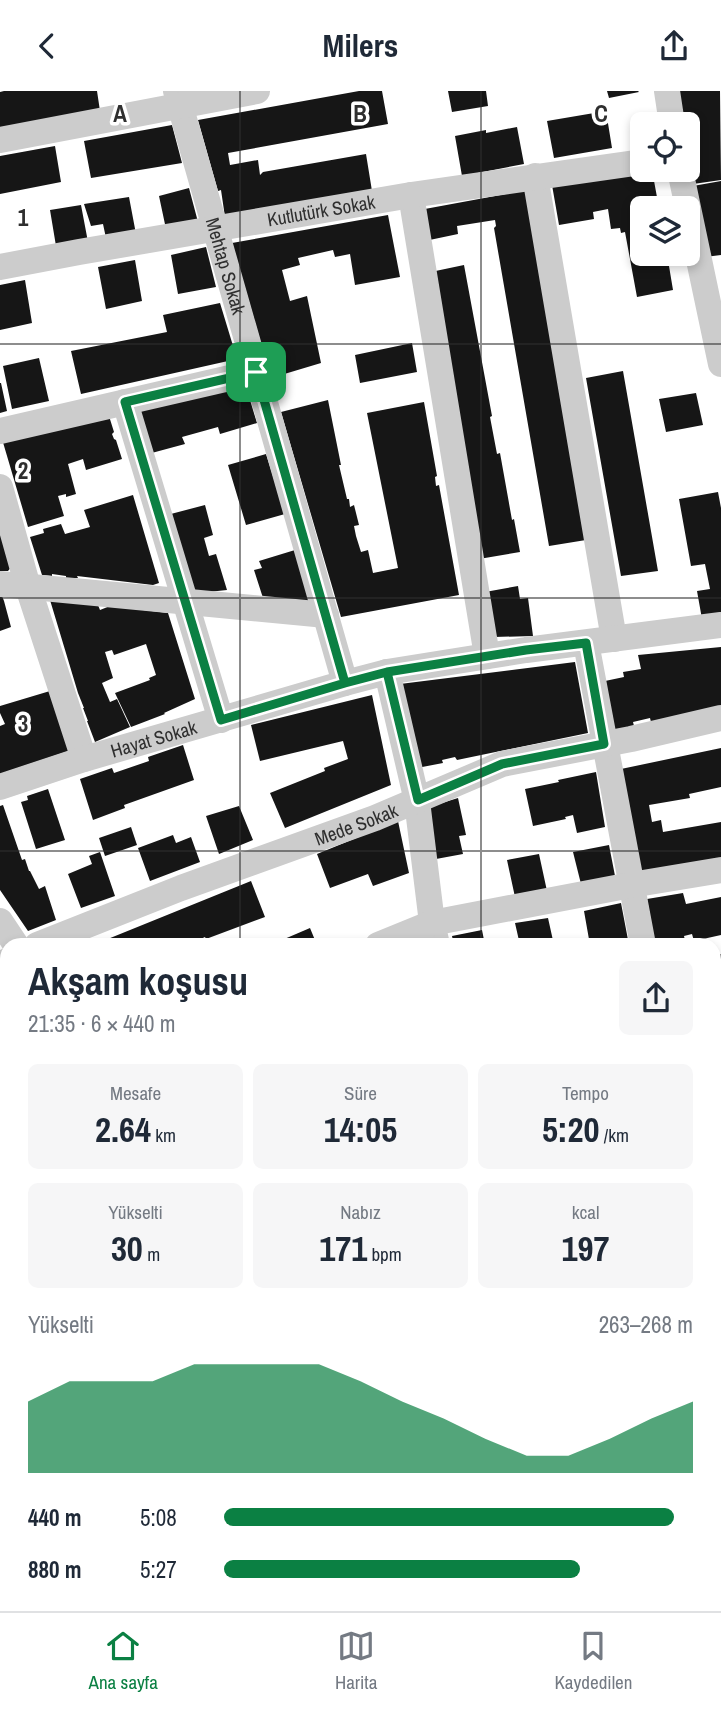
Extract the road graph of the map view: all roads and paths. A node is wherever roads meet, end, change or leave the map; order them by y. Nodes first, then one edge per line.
1 (257, 91) edge
2 (667, 91) edge
3 (178, 98) edge
4 (670, 112) edge
5 (0, 140) edge
6 (630, 164) edge
7 (535, 176) junction
8 (684, 182) edge
9 (411, 195) junction
10 (216, 229) junction
11 (0, 267) edge
12 (712, 276) edge
13 (721, 365) edge
14 (256, 372) junction
15 (125, 402) junction
16 (0, 431) edge
17 (0, 487) edge
18 (0, 584) edge
19 (28, 587) junction
20 (186, 601) junction
21 (326, 615) junction
22 (721, 625) edge
23 (614, 639) junction
24 (586, 643) junction
25 (487, 656) junction
26 (387, 672) junction
27 (345, 683) junction
28 (721, 719) edge
29 (221, 720) junction
30 (604, 744) junction
31 (84, 759) junction
32 (0, 787) edge
33 (418, 800) junction
34 (721, 870) edge
35 (631, 885) junction
36 (0, 921) edge
37 (434, 934) edge
38 (11, 938) edge
39 (55, 938) edge
40 (414, 938) edge
41 (642, 938) edge

1 - 3 street
2 - 4 street
3 - 5 street
3 - 10 street, Mehtap Sokak
6 - 7 street, Kutlutürk Sokak
7 - 9 street, Kutlutürk Sokak
7 - 23 street
8 - 12 street
9 - 10 street, Kutlutürk Sokak
9 - 25 street
10 - 11 street, Kutlutürk Sokak
10 - 14 street, Mehtap Sokak
12 - 13 street
14 - 15 street
14 - 21 street, Mehtap Sokak
15 - 16 street
15 - 20 street
17 - 19 street
18 - 19 street
19 - 20 street
19 - 31 street
20 - 21 street
20 - 29 street
21 - 27 street, Mehtap Sokak
22 - 23 street, Hayat Sokak
23 - 24 street, Hayat Sokak
24 - 25 street, Hayat Sokak
24 - 30 street
25 - 26 street, Hayat Sokak
26 - 27 street, Hayat Sokak
26 - 33 street
27 - 29 street, Hayat Sokak
28 - 30 street, Mede Sokak
29 - 31 street, Hayat Sokak
30 - 33 street, Mede Sokak
30 - 35 street
31 - 32 street, Hayat Sokak
33 - 37 street
33 - 39 street, Mede Sokak
34 - 35 street
35 - 37 street
35 - 41 street
36 - 38 street
37 - 40 street

